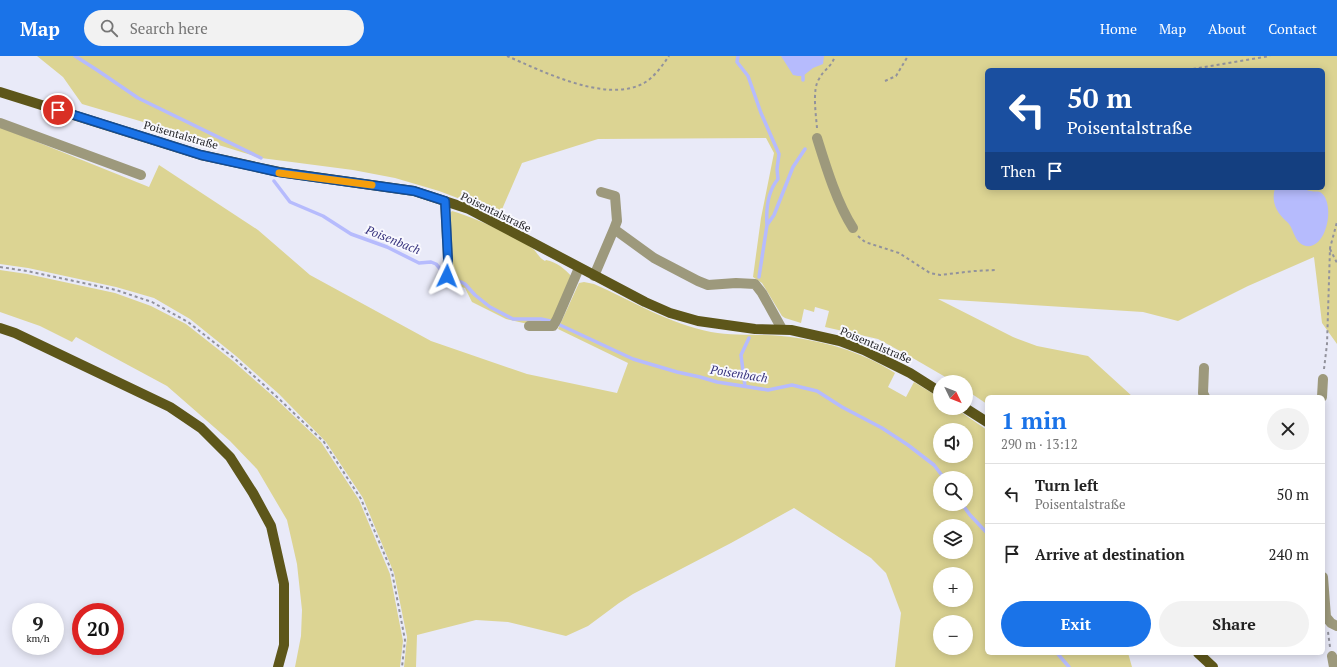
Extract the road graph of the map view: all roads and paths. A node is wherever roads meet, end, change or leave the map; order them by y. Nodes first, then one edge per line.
1 (507, 56) edge
2 (670, 56) edge
3 (835, 56) edge
4 (908, 56) edge
5 (1270, 56) edge
6 (1199, 68) edge
7 (885, 81) dead end
8 (0, 92) edge
9 (0, 123) edge
10 (817, 138) joint
11 (141, 175) dead end
12 (601, 192) dead end
13 (445, 201) junction
14 (1337, 222) edge
15 (853, 228) joint
16 (614, 229) junction
17 (1330, 248) junction
18 (1337, 263) edge
19 (0, 267) edge
20 (579, 268) junction
21 (996, 270) dead end
22 (594, 276) junction
23 (445, 280) dead end
24 (529, 326) dead end
25 (0, 328) edge
26 (782, 329) junction
27 (1204, 368) dead end
28 (1323, 379) joint
29 (933, 387) edge
30 (1204, 395) edge
31 (1322, 395) edge
32 (973, 413) edge
33 (985, 421) edge
34 (1325, 604) edge
35 (1337, 626) edge
36 (1200, 655) edge
37 (1332, 656) dead end
38 (278, 667) edge
39 (402, 667) edge
40 (1213, 667) edge
41 (1334, 667) edge

1 - 2 path
3 - 10 path
4 - 7 path
5 - 6 path
8 - 13 main road, Poisentalstraße
9 - 11 street
10 - 15 street
12 - 16 street
13 - 20 main road, Poisentalstraße
13 - 23 street
14 - 17 path
15 - 21 path
16 - 22 street
16 - 26 street
17 - 18 path
17 - 28 path
19 - 39 path
20 - 22 main road, Poisentalstraße
20 - 24 street
22 - 26 main road, Poisentalstraße
25 - 38 main road
26 - 29 main road, Poisentalstraße
27 - 30 street
28 - 31 street
32 - 33 main road
34 - 35 street
36 - 40 main road
37 - 41 street

